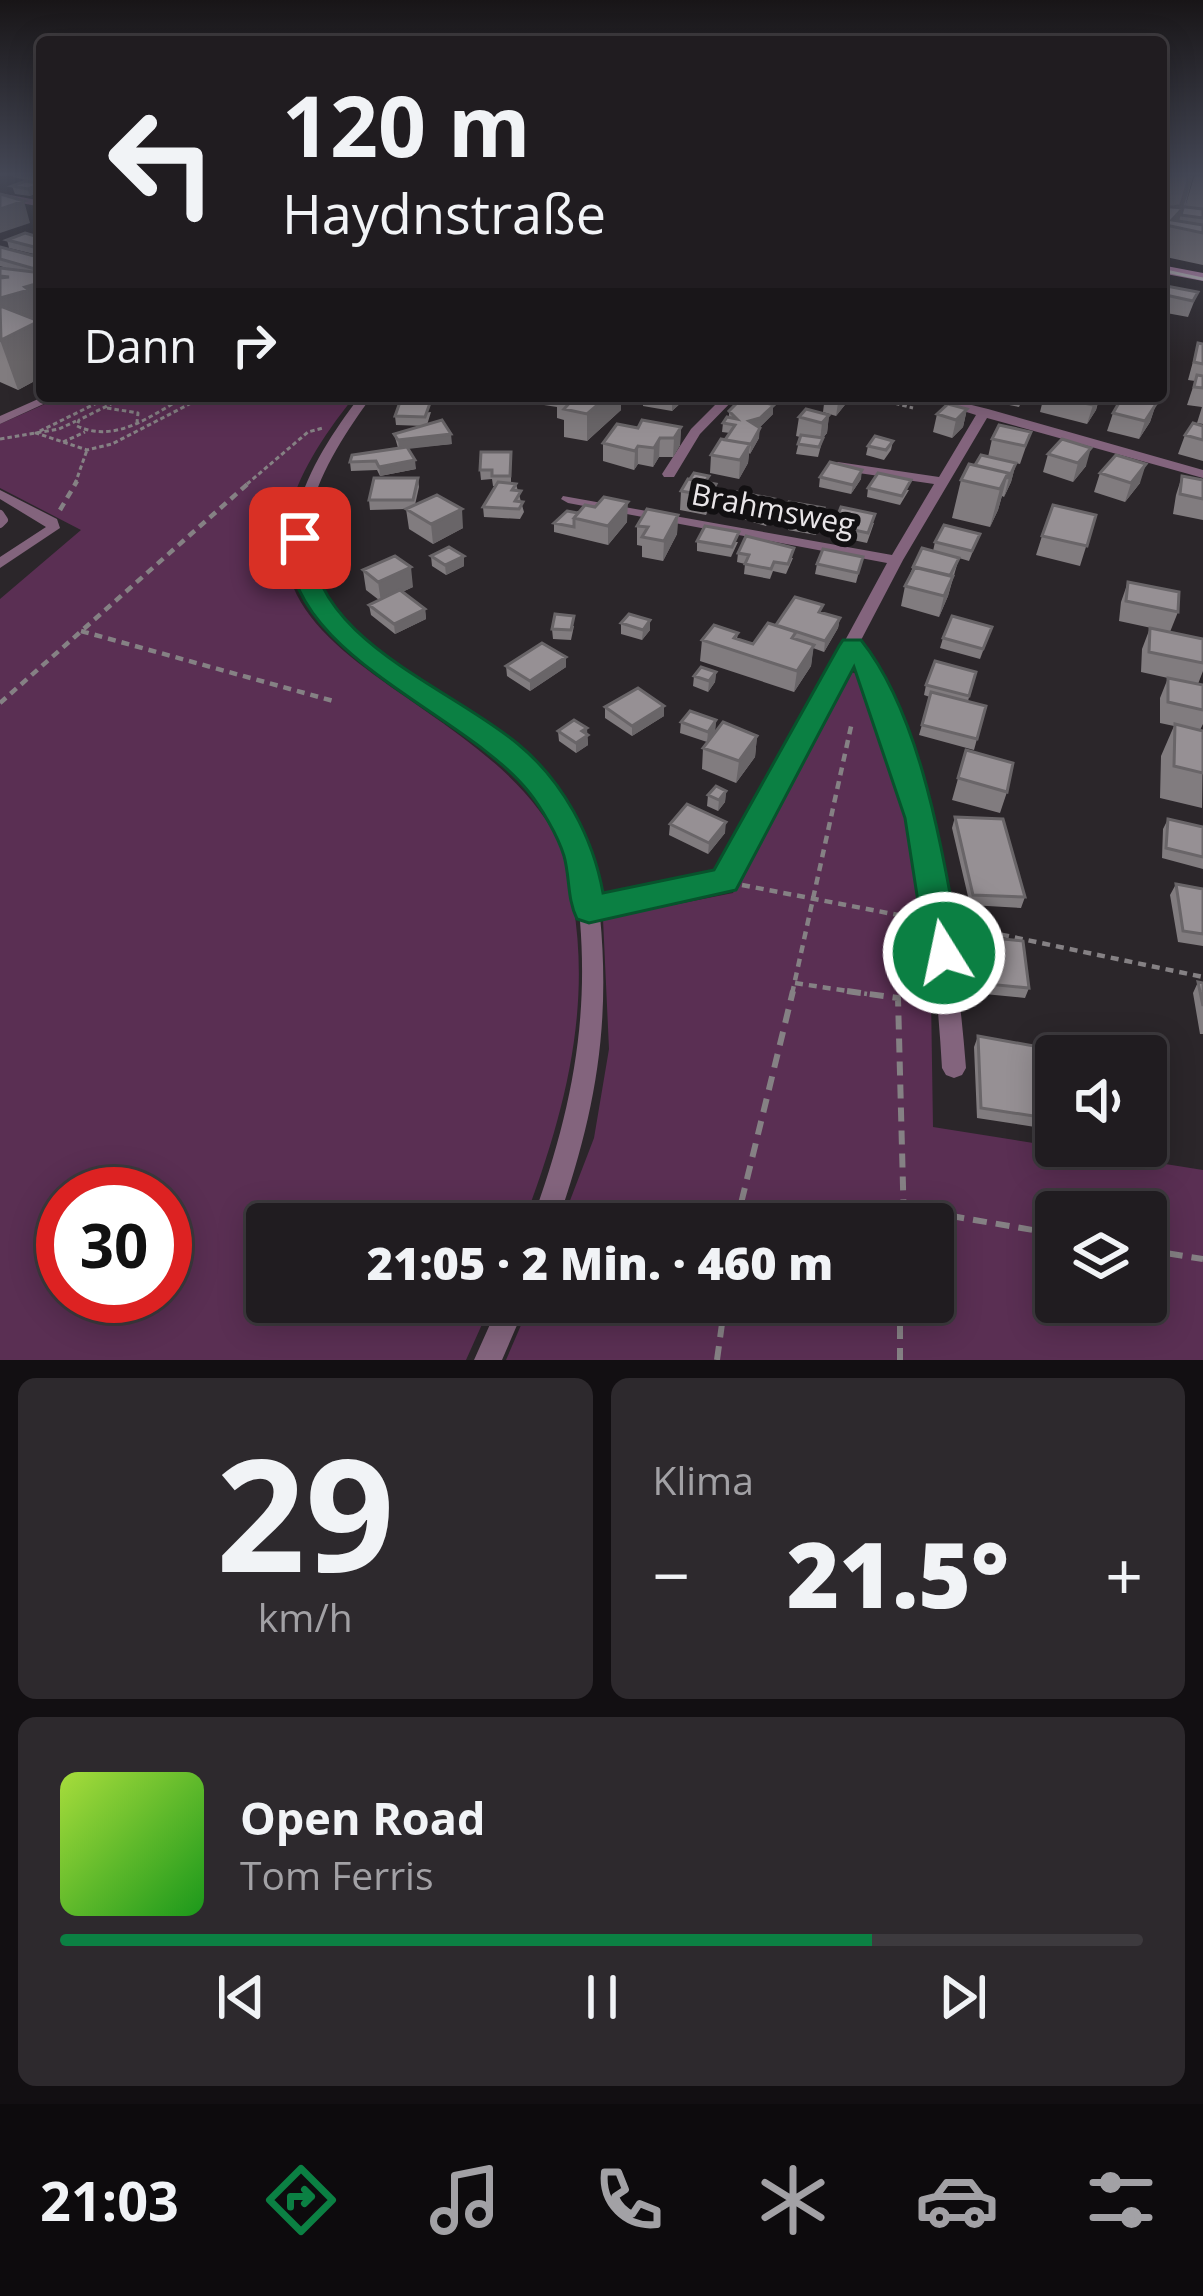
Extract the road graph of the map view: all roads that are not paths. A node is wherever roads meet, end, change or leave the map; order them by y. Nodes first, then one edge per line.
1 (1167, 268) edge
2 (1203, 277) edge
3 (41, 402) edge
4 (361, 402) edge
5 (725, 402) edge
6 (959, 402) edge
7 (984, 412) junction
8 (0, 420) edge
9 (832, 465) edge
10 (669, 474) dead end
11 (1203, 474) edge
12 (944, 482) junction
13 (0, 494) edge
14 (568, 500) dead end
15 (0, 514) edge
16 (0, 524) edge
17 (896, 560) junction
18 (0, 564) edge
19 (852, 646) junction
20 (589, 910) junction
21 (954, 1068) dead end
22 (552, 1203) edge
23 (505, 1323) edge
24 (488, 1360) edge

1 - 2 main road
3 - 8 street
4 - 20 street
5 - 10 street
6 - 7 street
7 - 11 street
7 - 12 street
9 - 12 street
12 - 17 street
13 - 18 street
14 - 17 street, Brahmsweg
15 - 16 lane
17 - 19 street
19 - 20 street
19 - 21 street
20 - 22 street
23 - 24 street

